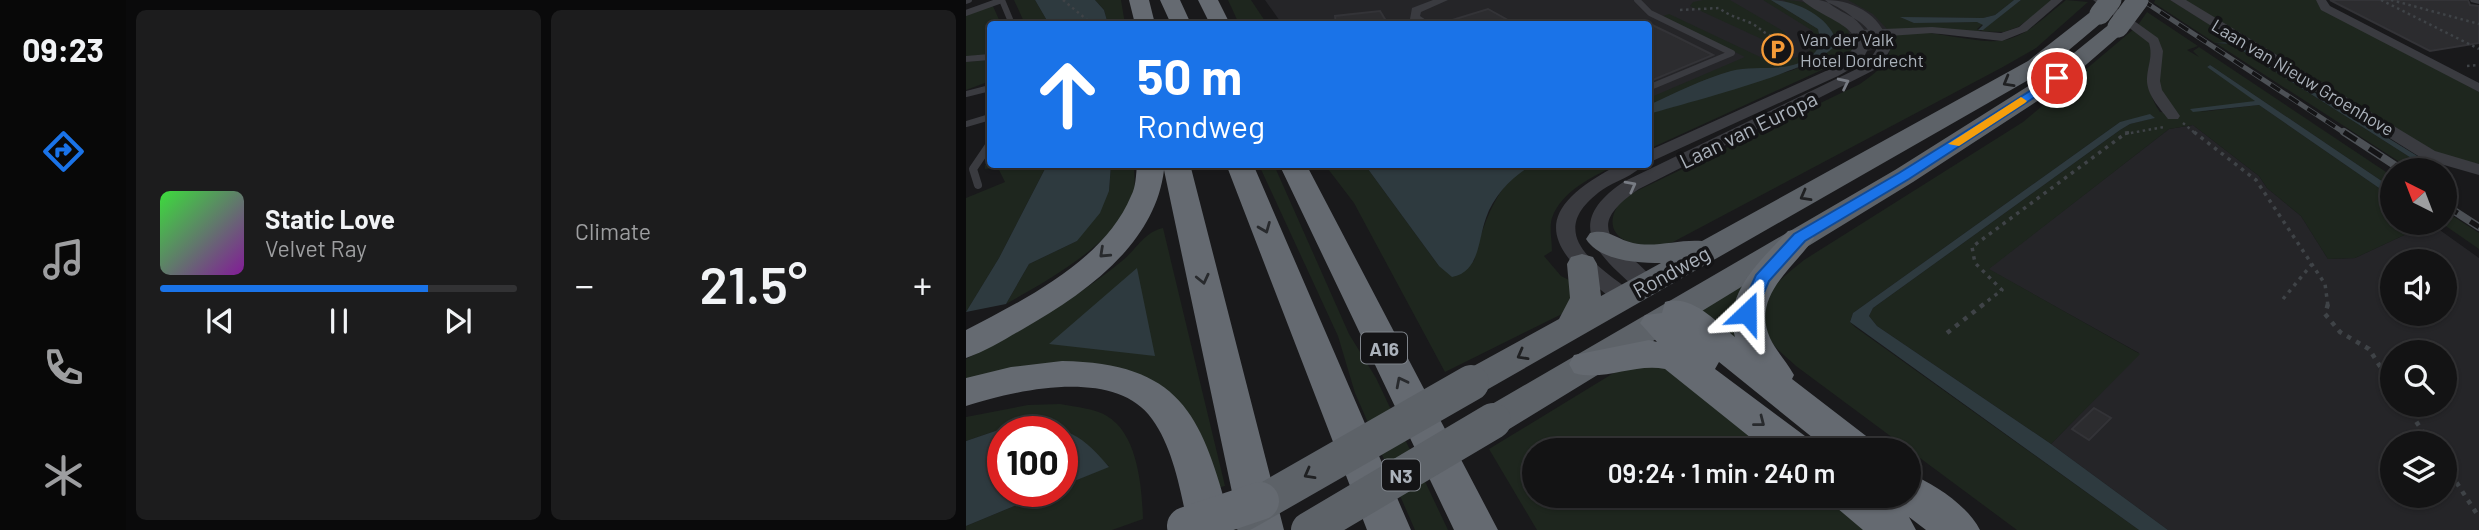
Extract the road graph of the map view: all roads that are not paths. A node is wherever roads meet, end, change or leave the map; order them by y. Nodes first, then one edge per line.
1 (1002, 0) edge
2 (1139, 0) edge
3 (1170, 0) edge
4 (1208, 0) edge
5 (1443, 0) edge
6 (1637, 0) edge
7 (1809, 0) edge
8 (1832, 0) edge
9 (2058, 0) edge
10 (2138, 0) edge
11 (2177, 0) edge
12 (2321, 0) edge
13 (2103, 5) edge
14 (966, 13) edge
15 (1011, 21) edge
16 (1143, 21) edge
17 (1180, 21) edge
18 (1218, 21) edge
19 (1421, 21) edge
20 (1880, 32) junction
21 (1860, 34) junction
22 (987, 57) edge
23 (966, 59) edge
24 (1652, 86) edge
25 (2479, 88) edge
26 (987, 89) edge
27 (966, 94) edge
28 (987, 118) edge
29 (2178, 120) road end
30 (966, 124) edge
31 (987, 148) edge
32 (2429, 155) junction
33 (1652, 156) edge
34 (1150, 168) edge
35 (1177, 168) edge
36 (1240, 168) edge
37 (1294, 168) edge
38 (1627, 168) edge
39 (2479, 170) edge
40 (2479, 182) edge
41 (978, 185) dead end
42 (1799, 238) junction
43 (1713, 247) junction
44 (1591, 251) junction
45 (1635, 291) junction
46 (1667, 317) junction
47 (1572, 327) junction
48 (966, 345) edge
49 (1587, 365) junction
50 (966, 392) edge
51 (1725, 395) junction
52 (966, 403) edge
53 (1807, 411) junction
54 (1780, 438) edge
55 (1841, 438) edge
56 (1200, 491) junction
57 (1921, 501) edge
58 (1868, 508) edge
59 (1261, 516) edge
60 (1174, 530) edge
61 (1211, 530) edge
62 (1221, 530) edge
63 (1309, 530) edge
64 (1389, 530) edge
65 (1476, 530) edge
66 (1894, 530) edge
67 (1958, 530) edge

1 - 14 lane
1 - 15 lane
2 - 16 highway
3 - 17 highway
4 - 18 highway
5 - 19 street
6 - 24 lane
7 - 21 street
8 - 20 street
9 - 20 street
10 - 42 highway, Rondweg / N3, bridge
11 - 32 street, Laan van Nieuw Groenhove
12 - 25 street
13 - 29 street
13 -> 43 highway, Rondweg / N3
20 - 21 street
44 -> 20 street, Laan van Europa
21 - 33 street, Laan van Europa
22 - 23 lane
26 - 27 lane
28 - 30 lane
31 - 41 lane
32 - 39 street, Laan van Nieuw Groenhove
32 - 40 street, Laan van Nieuw Groenhove
34 -> 48 highway
35 -> 59 highway
36 -> 64 highway
65 -> 37 highway, A16
38 - 44 street
42 - 46 highway, Rondweg / N3
42 - 53 highway
43 - 44 highway, N3
43 - 45 highway, Rondweg / N3
44 - 45 street
44 - 45 street
44 - 47 highway
45 - 46 highway
45 - 47 highway, Rondweg / N3
46 - 49 highway, Rondweg / N3
46 - 51 highway
46 - 53 highway
47 -> 59 highway, Rondweg / N3, bridge
49 - 51 highway
49 - 63 highway, Rondweg / N3, bridge
50 - 56 highway
51 -> 54 highway
52 - 56 highway
53 - 55 highway
56 - 61 highway
57 - 67 highway
58 - 66 highway
59 - 60 highway, bridge
59 - 62 highway, Rondweg / N3, bridge

